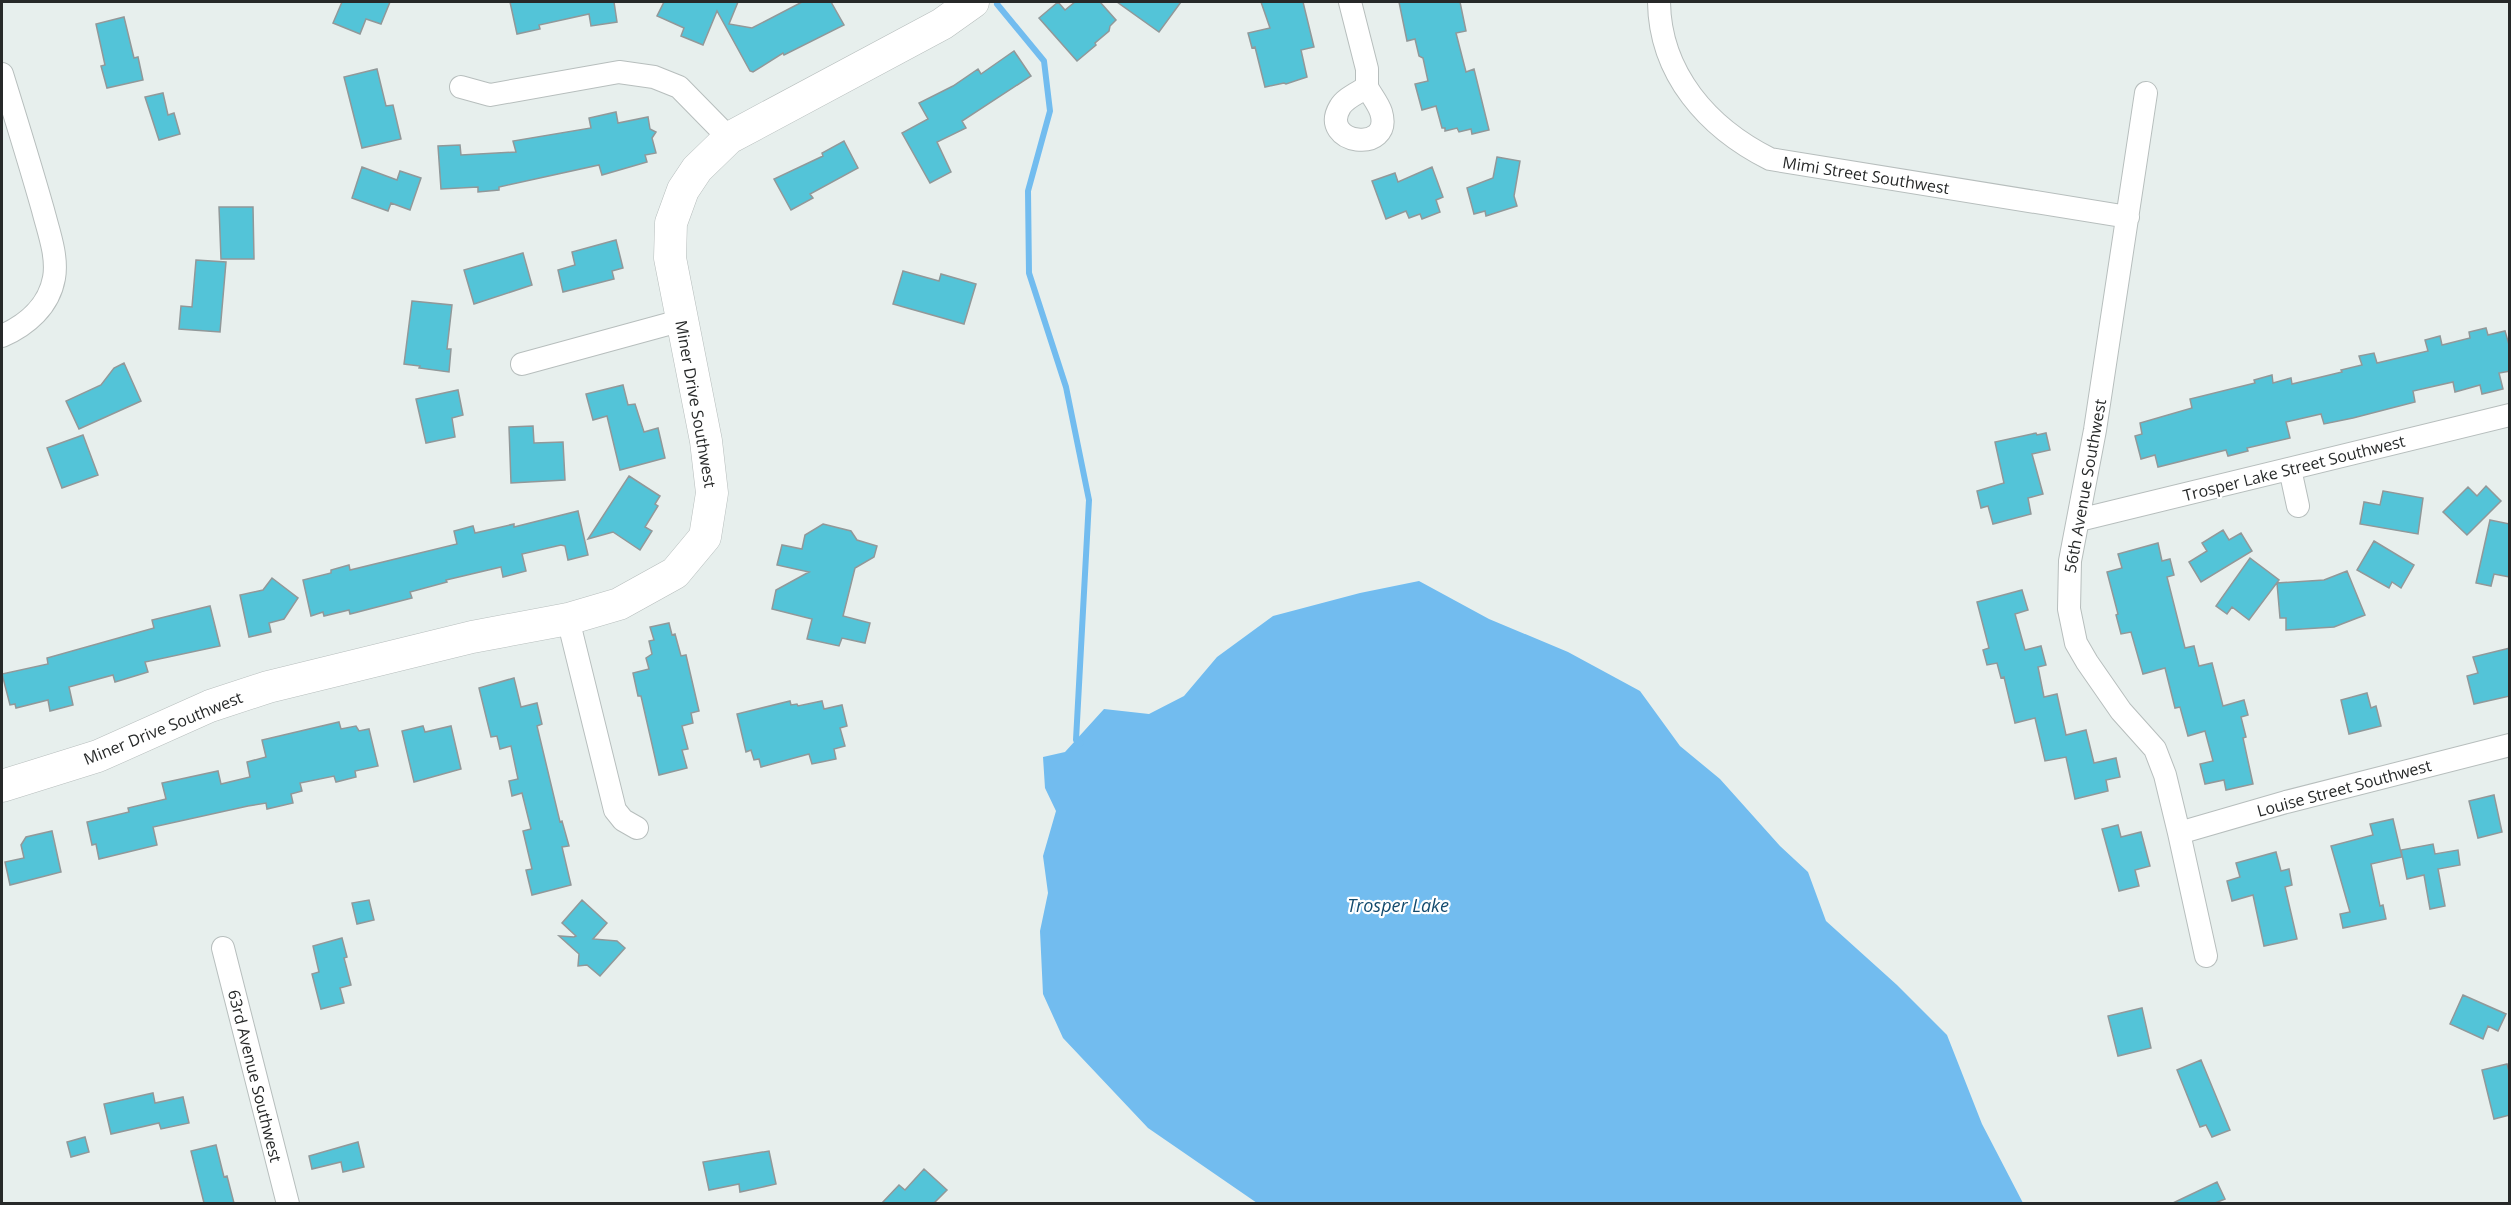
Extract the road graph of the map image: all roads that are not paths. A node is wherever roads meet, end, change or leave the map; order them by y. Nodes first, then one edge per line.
1 (973, 2) edge
2 (1350, 2) edge
3 (1659, 2) edge
4 (2, 74) edge
5 (461, 87) dead end
6 (1366, 87) dead end
7 (2146, 93) dead end
8 (729, 138) junction
9 (2128, 217) junction
10 (683, 320) junction
11 (2, 336) edge
12 (522, 364) dead end
13 (2510, 415) edge
14 (2290, 470) junction
15 (2298, 506) dead end
16 (2079, 520) junction
17 (568, 619) junction
18 (2510, 745) edge
19 (2, 786) edge
20 (637, 828) dead end
21 (2179, 833) junction
22 (223, 948) dead end
23 (2206, 956) dead end
24 (288, 1203) edge

1 - 8 street, Miner Drive Southwest
2 - 6 street
3 - 9 street, Mimi Street Southwest
4 - 11 street
5 - 8 street
7 - 9 street, 56th Avenue Southwest
8 - 10 street, Miner Drive Southwest
9 - 16 street, 56th Avenue Southwest
10 - 12 street
10 - 17 street, Miner Drive Southwest
13 - 14 street, Trosper Lake Street Southwest
14 - 15 street
14 - 16 street, Trosper Lake Street Southwest
16 - 21 street, 56th Avenue Southwest
17 - 19 street, Miner Drive Southwest
17 - 20 street
18 - 21 street, Louise Street Southwest
21 - 23 street, 56th Avenue Southwest
22 - 24 street, 63rd Avenue Southwest

